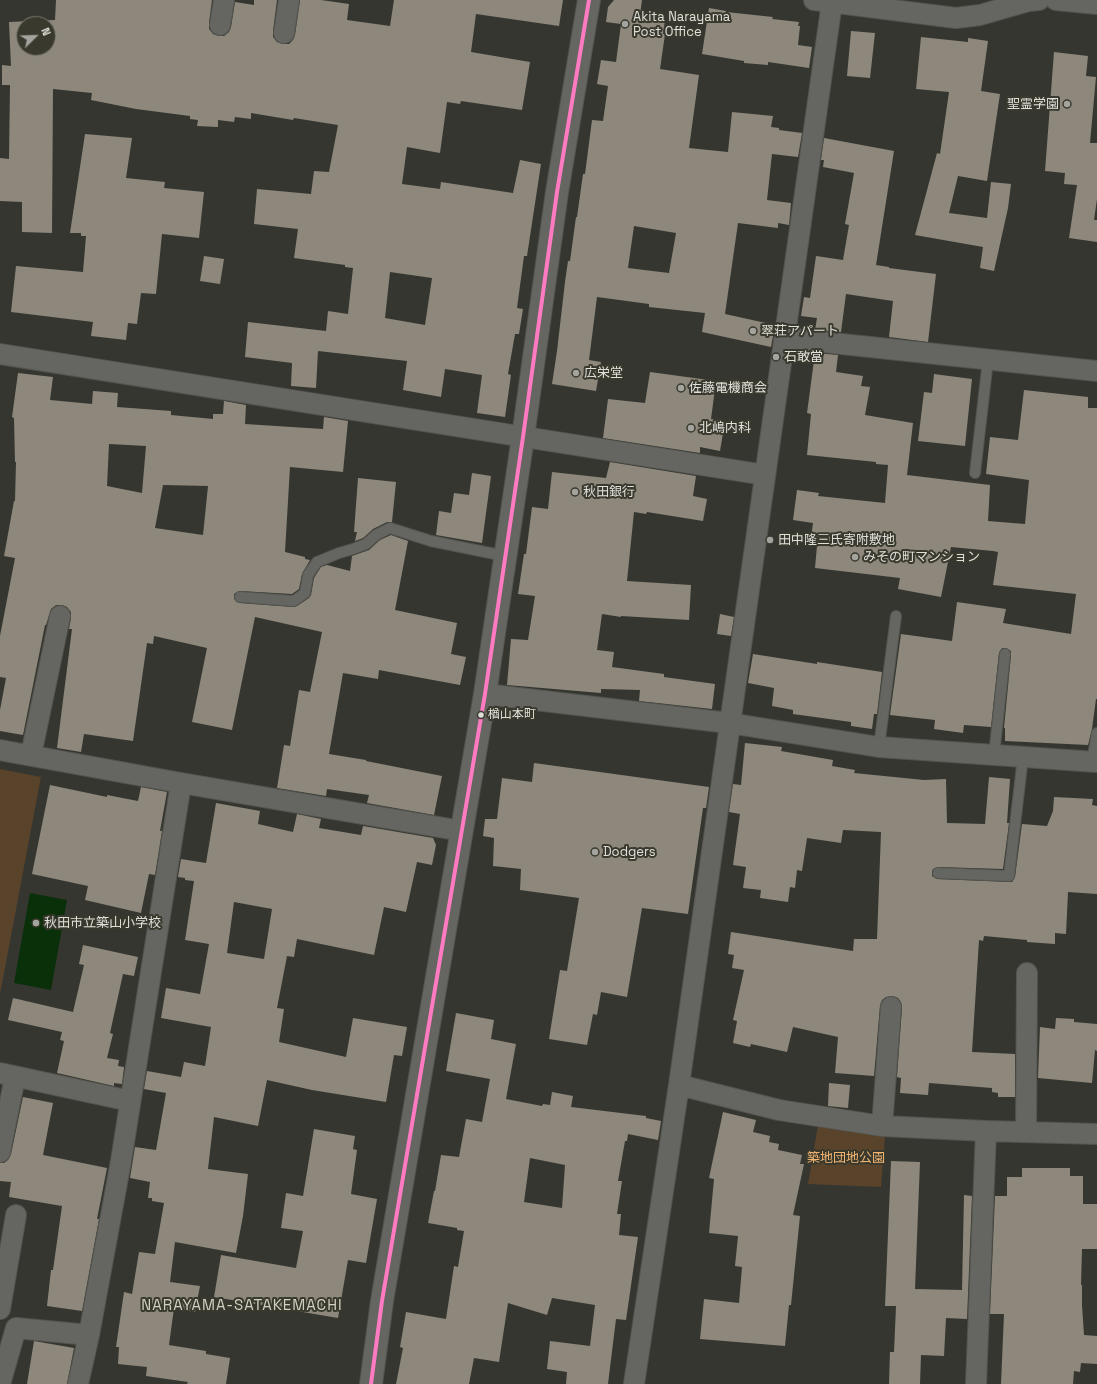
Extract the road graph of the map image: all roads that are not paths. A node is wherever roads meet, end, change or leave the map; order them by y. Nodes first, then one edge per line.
1 (224, 0) edge
2 (289, 0) edge
3 (589, 0) edge
4 (1040, 0) edge
5 (1056, 0) edge
6 (823, 1) edge
7 (1097, 4) edge
8 (220, 25) dead end
9 (284, 33) dead end
10 (785, 338) junction
11 (0, 354) edge
12 (988, 360) junction
13 (1097, 371) edge
14 (523, 438) junction
15 (975, 473) dead end
16 (765, 475) junction
17 (506, 556) junction
18 (240, 596) dead end
19 (60, 616) dead end
20 (896, 616) dead end
21 (1005, 654) dead end
22 (485, 694) junction
23 (729, 723) junction
24 (1097, 733) edge
25 (879, 747) junction
26 (0, 750) edge
27 (31, 755) junction
28 (994, 755) junction
29 (1023, 756) junction
30 (1095, 761) edge
31 (181, 783) junction
32 (462, 831) junction
33 (938, 873) dead end
34 (1027, 973) dead end
35 (891, 1007) dead end
36 (7, 1075) edge
37 (679, 1085) junction
38 (130, 1101) junction
39 (882, 1126) junction
40 (986, 1131) junction
41 (1026, 1132) junction
42 (1097, 1134) edge
43 (0, 1152) edge
44 (16, 1215) dead end
45 (0, 1308) edge
46 (8, 1328) edge
47 (89, 1335) junction
48 (0, 1384) edge
49 (78, 1384) edge
50 (370, 1384) edge
51 (634, 1384) edge
52 (976, 1384) edge

1 - 8 street
2 - 9 street
3 - 14 street
4 - 6 street
5 - 7 street
6 - 10 street
10 - 12 street
10 - 16 street
11 - 14 street
12 - 13 street
12 - 15 lane
14 - 16 street
14 - 17 street
16 - 23 street
17 - 18 lane
17 - 22 street
19 - 27 street
20 - 25 lane
21 - 28 lane
22 - 23 street
22 - 32 street
23 - 25 street
23 - 37 street
24 - 30 lane
25 - 28 street
26 - 27 street
27 - 31 street
28 - 29 street
29 - 30 street
29 - 33 lane
31 - 32 street
31 - 38 street
32 - 50 street
34 - 41 street
35 - 39 street
36 - 38 street
36 - 43 street
37 - 39 street
37 - 51 street
38 - 47 street
39 - 40 street
40 - 41 street
40 - 52 street
41 - 42 street
44 - 45 street
46 - 47 street
46 - 48 street
47 - 49 street

